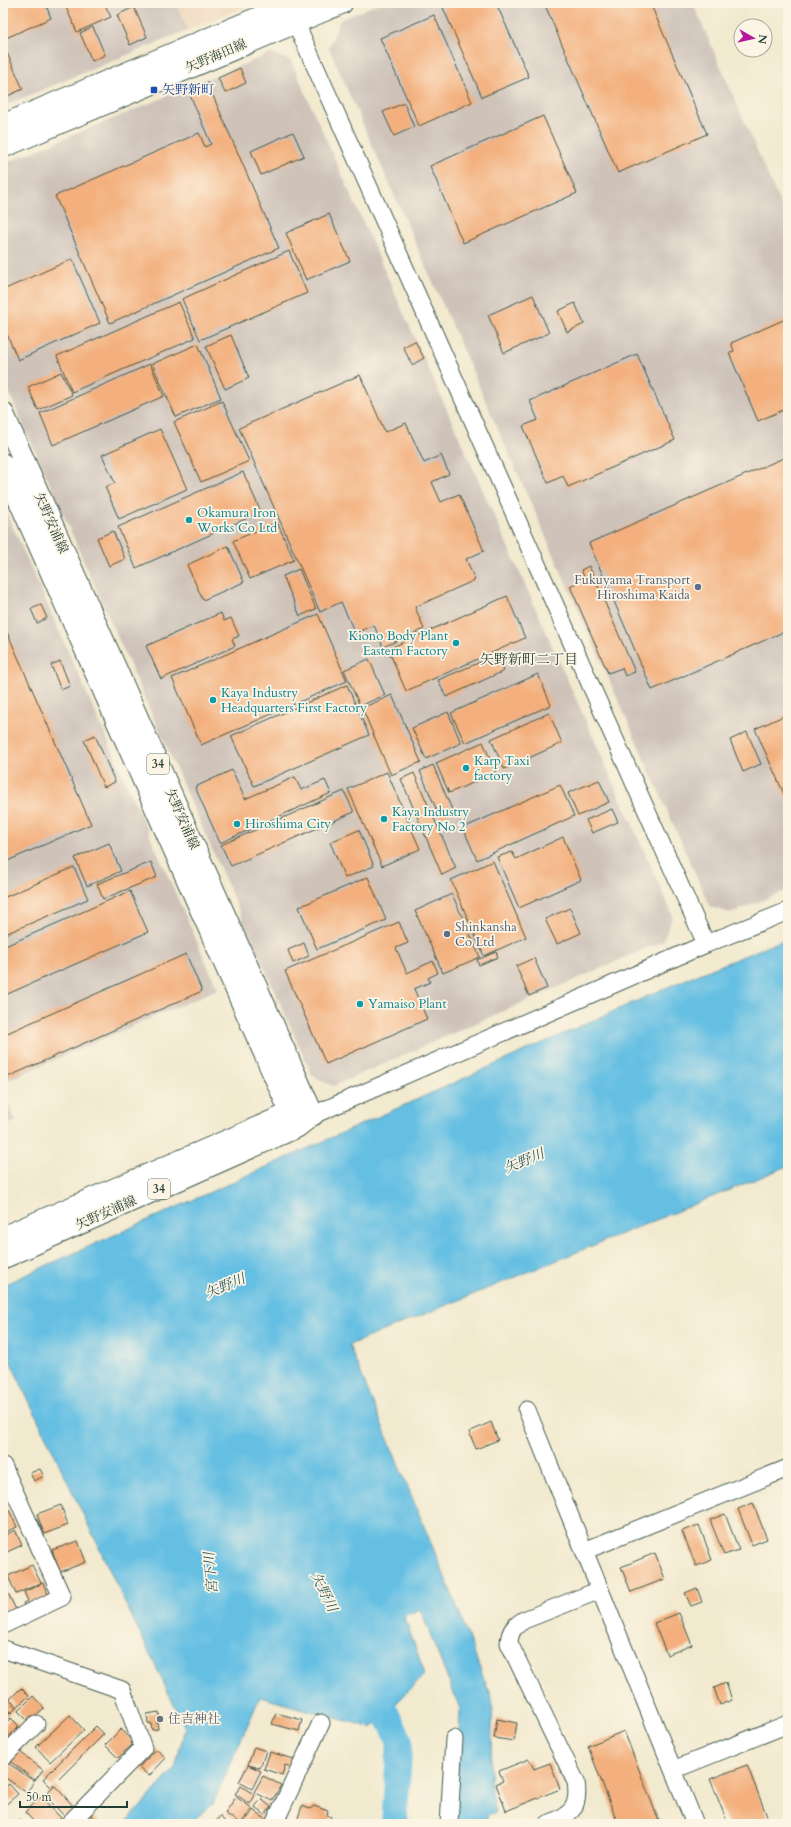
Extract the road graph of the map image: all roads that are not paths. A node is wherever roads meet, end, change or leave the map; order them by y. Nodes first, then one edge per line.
1 (342, 3) edge
2 (291, 9) edge
3 (3, 125) edge
4 (3, 147) edge
5 (3, 413) edge
6 (3, 464) edge
7 (788, 911) edge
8 (706, 944) junction
9 (300, 1119) junction
10 (3, 1238) edge
11 (3, 1258) edge
12 (527, 1410) dead end
13 (3, 1466) edge
14 (788, 1468) edge
15 (584, 1551) junction
16 (600, 1590) junction
17 (3, 1625) edge
18 (3, 1650) edge
19 (321, 1723) dead end
20 (36, 1724) dead end
21 (788, 1724) edge
22 (454, 1739) dead end
23 (3, 1757) edge
24 (673, 1770) junction
25 (550, 1823) edge
26 (69, 1824) edge
27 (274, 1824) edge
28 (449, 1824) edge
29 (695, 1824) edge

1 - 2 main road, 矢野海田線
2 - 3 main road, 矢野海田線
2 - 4 main road, 矢野海田線
2 - 8 street
5 - 9 main road, 矢野安浦線 / 34
6 - 9 main road, 矢野安浦線 / 34
7 - 8 street
8 - 9 street
9 - 10 main road, 矢野安浦線 / 34
9 - 11 main road, 矢野安浦線 / 34
12 - 15 street
13 - 17 street
14 - 15 street
15 - 16 street
16 - 24 street
16 - 25 street
18 - 26 street
19 - 27 street
20 - 23 street
21 - 24 street
22 - 28 street
24 - 29 street

